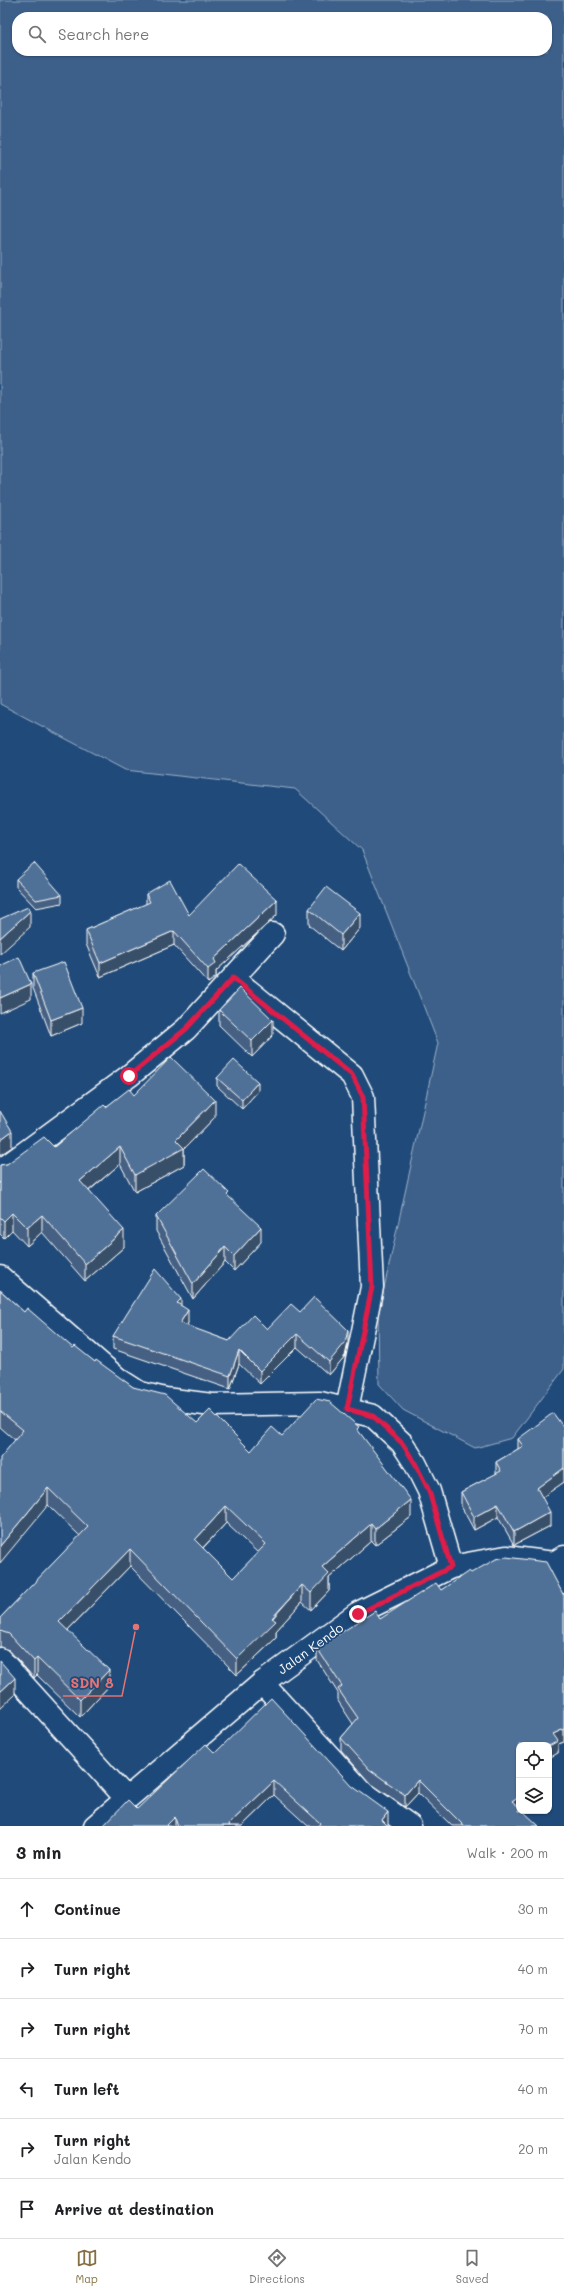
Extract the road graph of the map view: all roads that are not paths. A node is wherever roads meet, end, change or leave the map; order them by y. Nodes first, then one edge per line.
1 (273, 934) dead end
2 (233, 978) junction
3 (0, 1171) edge
4 (0, 1277) edge
5 (347, 1409) junction
6 (559, 1560) edge
7 (451, 1567) junction
8 (564, 1582) edge
9 (0, 1659) edge
10 (262, 1683) junction
11 (126, 1798) junction
12 (95, 1826) edge
13 (410, 1826) edge

1 - 2 street
2 - 3 street
2 - 5 street
4 - 5 street
5 - 7 street
6 - 7 street, Jalan Kendo
6 - 8 street
7 - 10 street, Jalan Kendo
9 - 11 street
10 - 11 street, Jalan Kendo
10 - 13 street
11 - 12 street, Jalan Kendo

